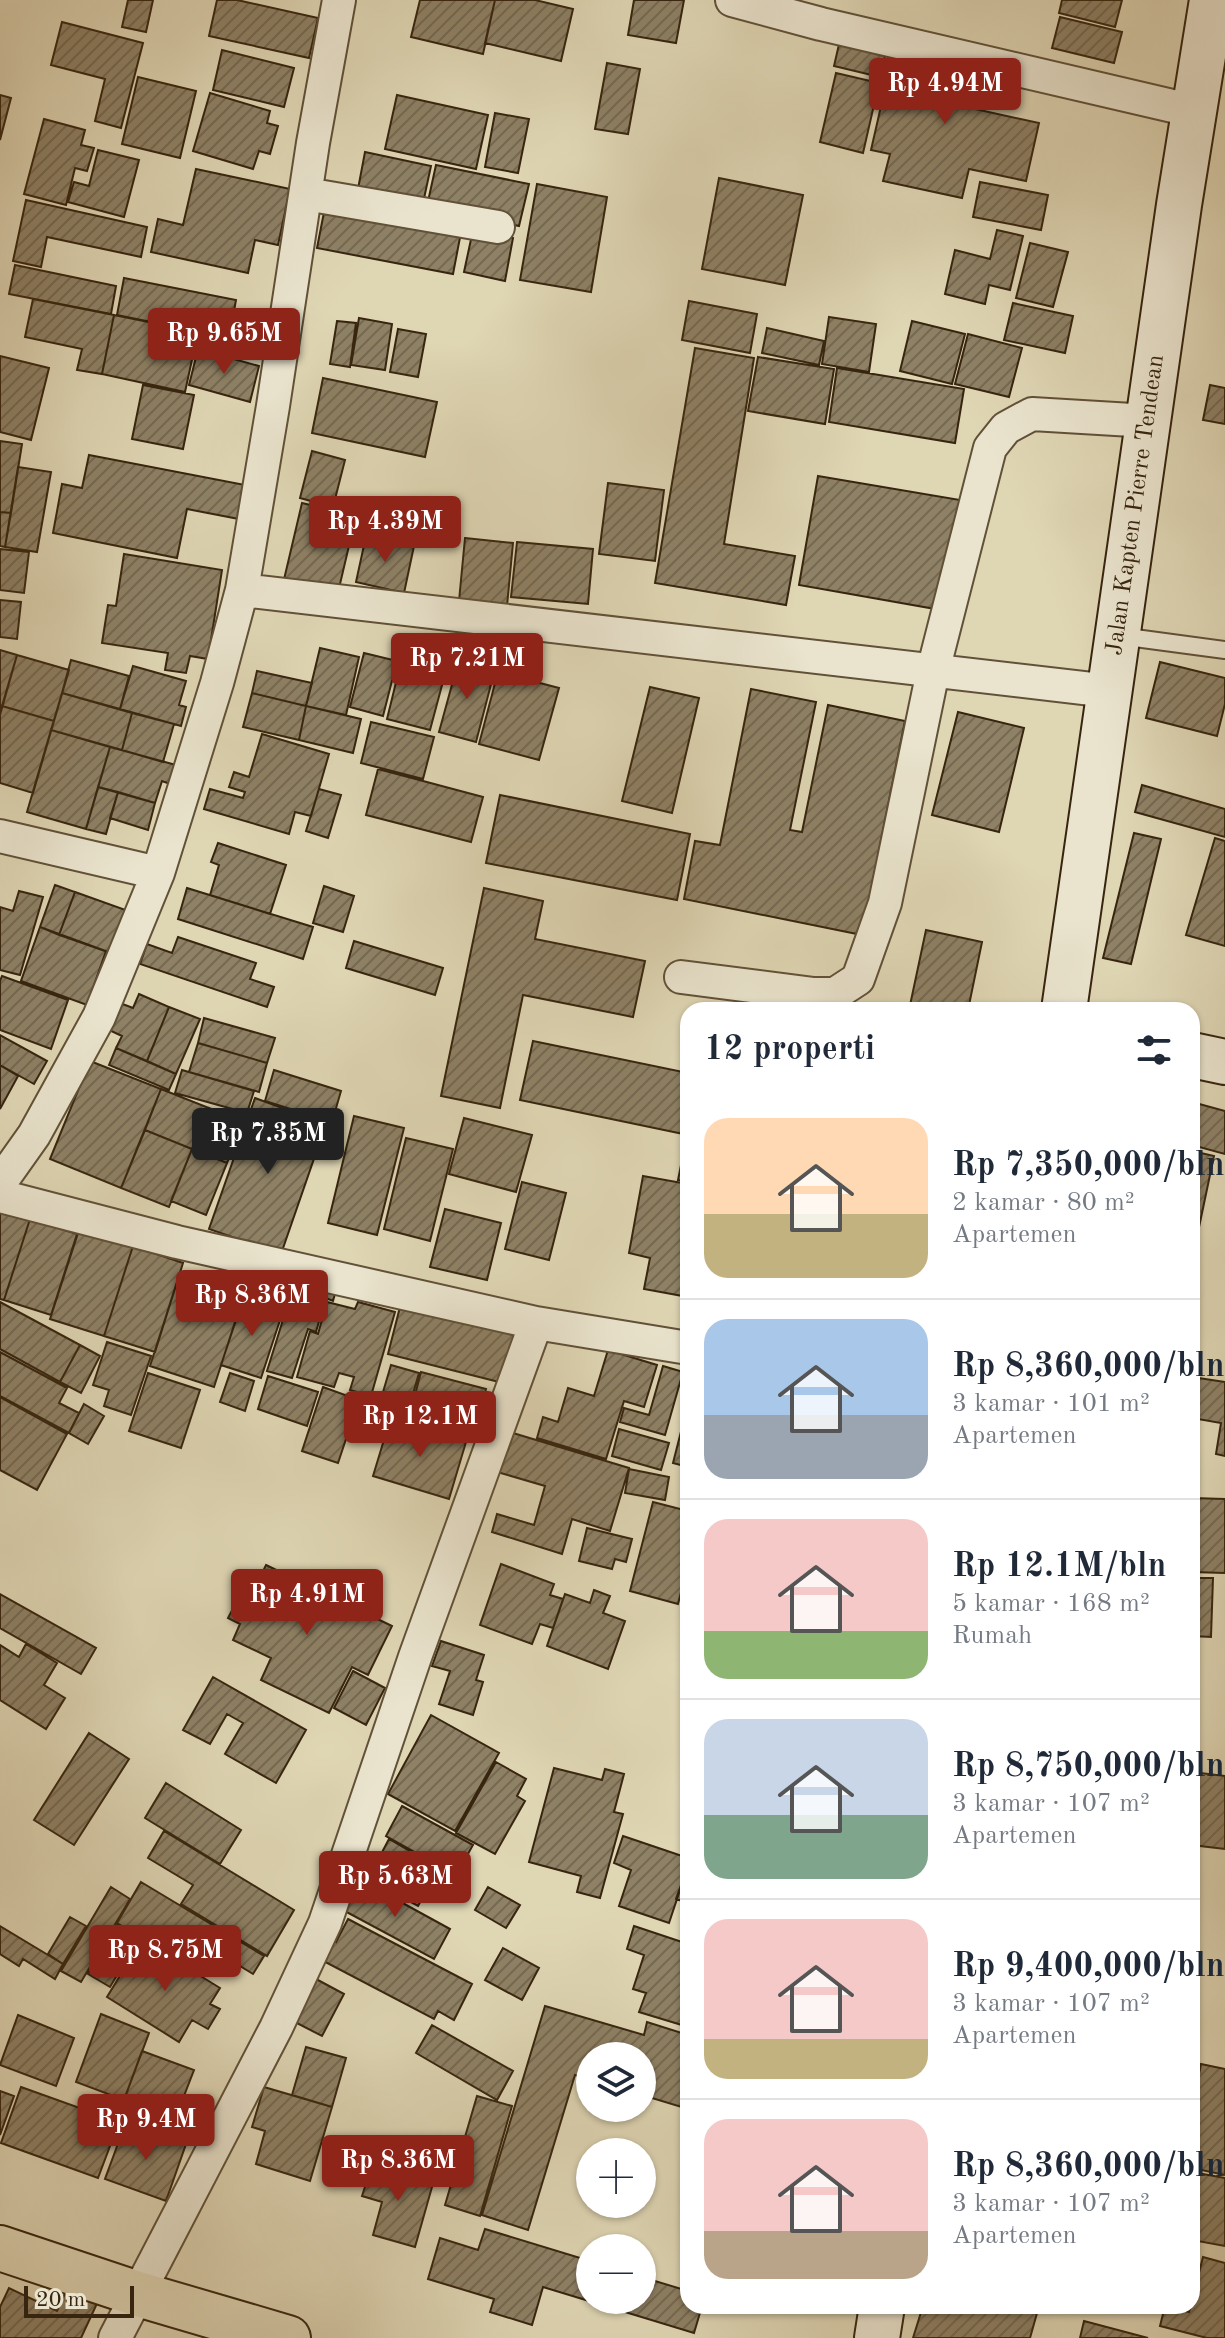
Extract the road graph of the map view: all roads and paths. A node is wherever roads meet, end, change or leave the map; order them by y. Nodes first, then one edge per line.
1 (339, 0) edge
2 (732, 0) edge
3 (1212, 0) edge
4 (1194, 111) junction
5 (306, 194) junction
6 (498, 227) dead end
7 (1149, 421) junction
8 (242, 590) junction
9 (1118, 636) junction
10 (1225, 650) edge
11 (933, 671) junction
12 (1109, 691) junction
13 (0, 836) edge
14 (158, 873) junction
15 (681, 977) dead end
16 (1065, 1002) edge
17 (1200, 1057) edge
18 (1225, 1062) edge
19 (0, 1183) edge
20 (0, 1196) edge
21 (536, 1323) junction
22 (680, 1347) edge
23 (0, 2248) edge
24 (138, 2294) junction
25 (881, 2314) edge
26 (115, 2338) edge
27 (288, 2338) edge
28 (877, 2338) edge

1 - 5 street
2 - 4 street
3 - 4 main road, Jalan Kapten Pierre Tendean
4 - 7 main road, Jalan Kapten Pierre Tendean
5 - 6 street
5 - 8 street
7 - 9 main road, Jalan Kapten Pierre Tendean
7 - 11 street
8 - 11 street
8 - 14 street
9 - 10 lane
9 - 12 main road, Jalan Kapten Pierre Tendean
11 - 12 street
11 - 15 street
12 - 16 main road, Jalan Kapten Pierre Tendean
13 - 14 street
14 - 19 street
17 - 18 main road
20 - 21 street
21 - 22 street
21 - 24 street
23 - 24 main road
24 - 26 street
24 - 27 main road
25 - 28 main road

